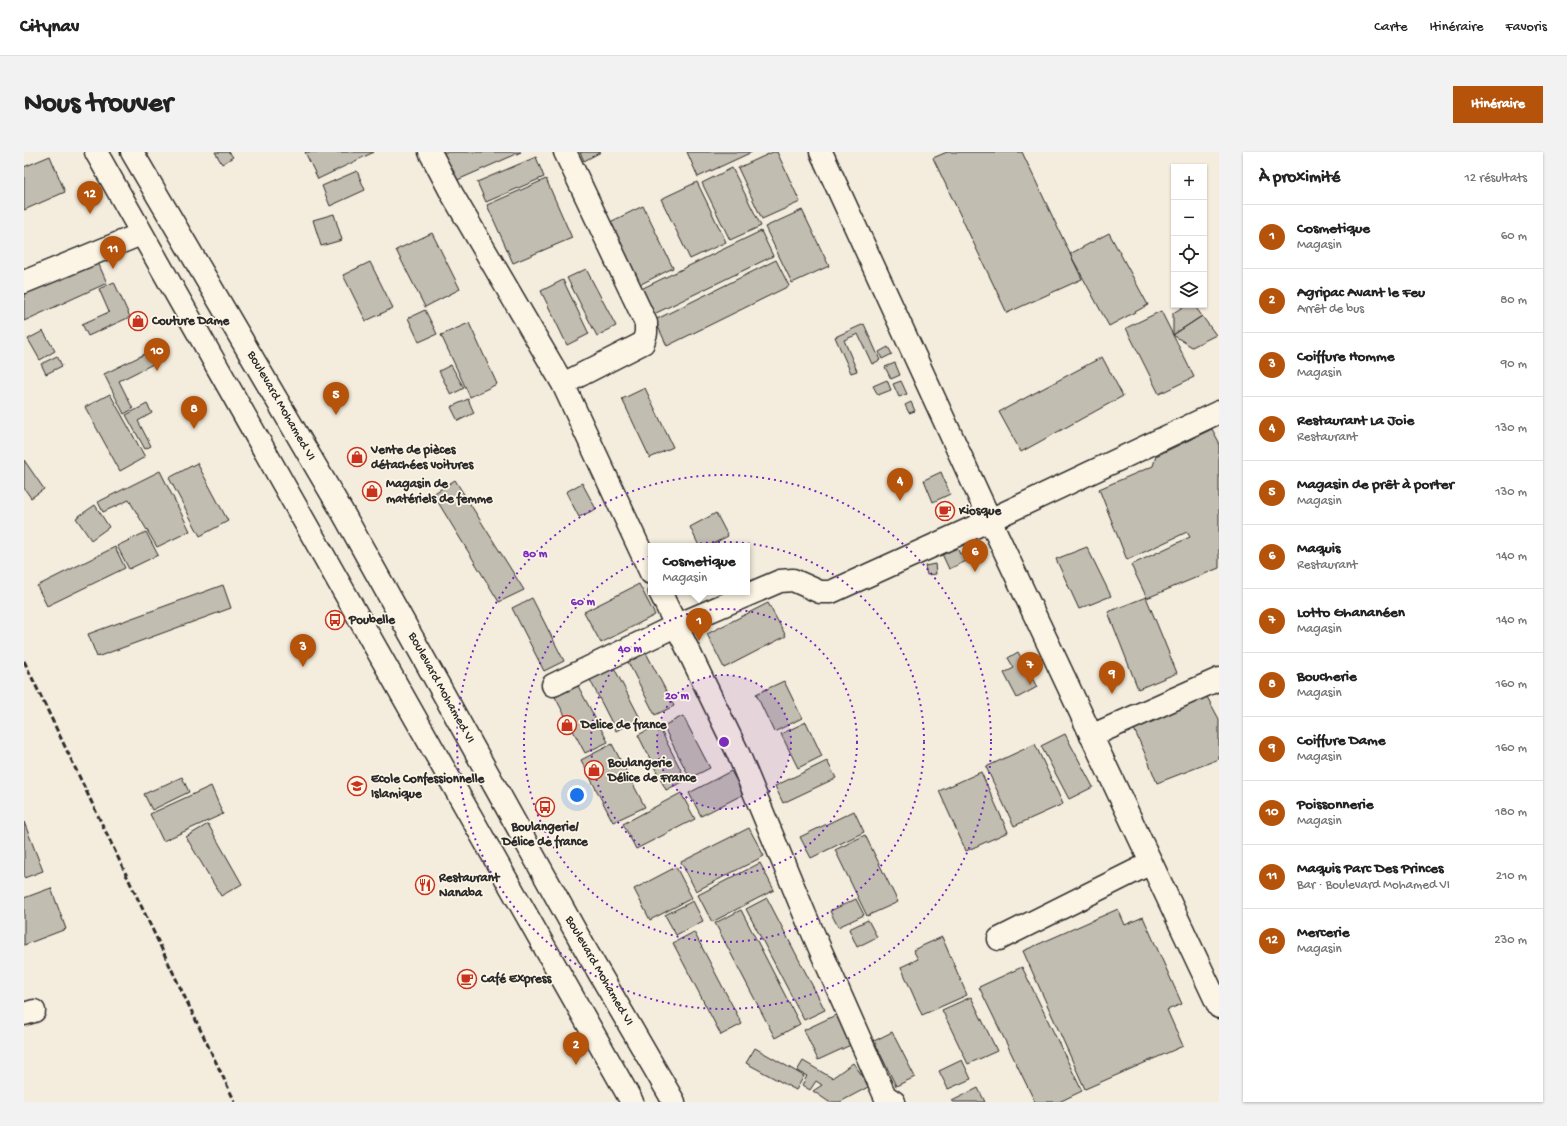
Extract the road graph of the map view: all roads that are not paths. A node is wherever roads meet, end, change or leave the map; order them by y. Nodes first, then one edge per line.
1 (96, 152) edge
2 (132, 152) edge
3 (430, 152) edge
4 (565, 152) edge
5 (821, 152) edge
6 (141, 234) junction
7 (24, 282) edge
8 (563, 384) junction
9 (1219, 412) edge
10 (990, 520) junction
11 (648, 568) edge
12 (750, 594) edge
13 (661, 595) edge
14 (747, 595) edge
15 (675, 626) junction
16 (1219, 679) edge
17 (553, 684) dead end
18 (1091, 736) junction
19 (1151, 863) junction
20 (999, 939) dead end
21 (1219, 1007) edge
22 (632, 1102) edge
23 (674, 1102) edge
24 (894, 1102) edge

1 - 6 street
2 - 23 street, Boulevard Mohamed VI
3 - 8 street
4 - 8 street
5 - 10 street
6 - 7 street
6 - 22 street
8 - 11 street
9 - 10 street
10 - 12 street
10 - 18 street
13 - 15 street
14 - 15 street
15 - 17 street
15 - 24 street
16 - 18 street
18 - 19 street
19 - 20 street
19 - 21 street

